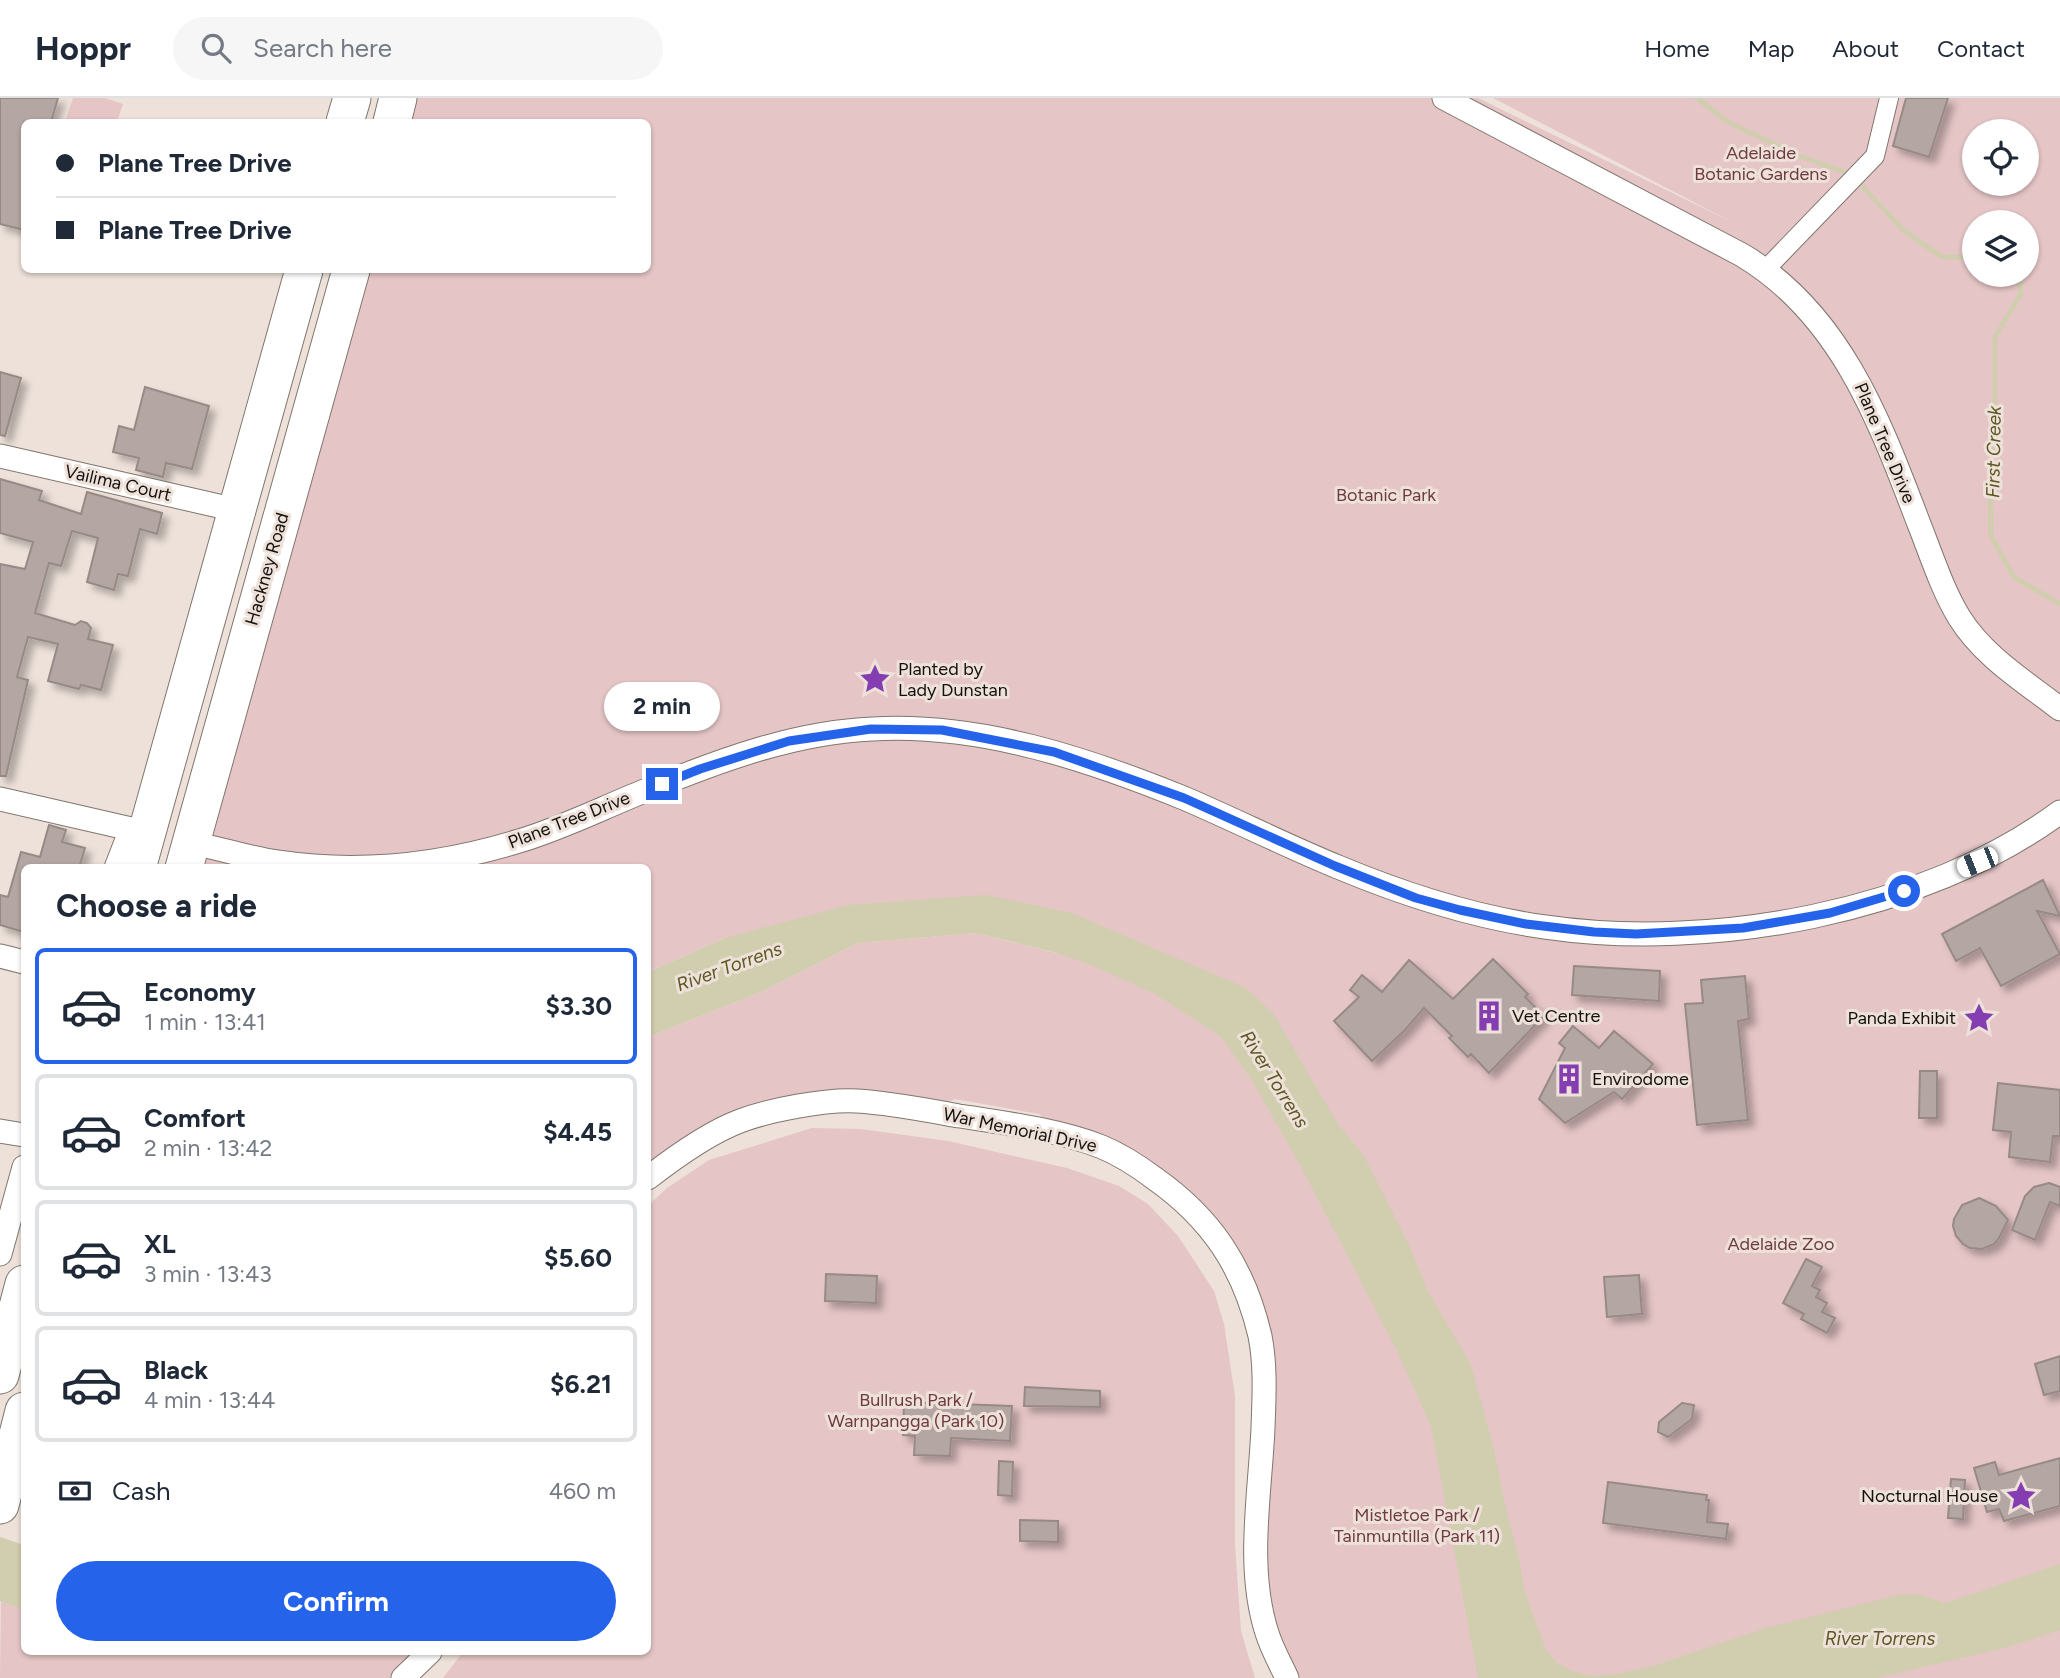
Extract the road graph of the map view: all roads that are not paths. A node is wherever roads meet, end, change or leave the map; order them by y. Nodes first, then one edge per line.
1 (352, 98) edge
2 (398, 98) edge
3 (1444, 98) edge
4 (1889, 98) edge
5 (346, 119) edge
6 (393, 119) edge
7 (1766, 269) junction
8 (303, 273) edge
9 (350, 273) edge
10 (0, 456) edge
11 (299, 456) junction
12 (236, 510) junction
13 (2060, 709) edge
14 (0, 799) edge
15 (2060, 813) edge
16 (139, 830) junction
17 (187, 855) edge
18 (118, 864) edge
19 (136, 864) edge
20 (295, 864) edge
21 (408, 864) edge
22 (0, 956) edge
23 (21, 960) edge
24 (0, 1130) edge
25 (21, 1134) edge
26 (651, 1176) edge
27 (21, 1178) edge
28 (0, 1254) edge
29 (21, 1294) edge
30 (12, 1326) edge
31 (0, 1375) edge
32 (21, 1423) edge
33 (0, 1505) edge
34 (427, 1655) edge
35 (403, 1678) edge
36 (1286, 1678) edge

1 - 5 highway
2 - 6 highway
3 - 7 street, Plane Tree Drive
4 - 7 street
7 - 13 street, Plane Tree Drive
8 - 12 highway
9 - 11 highway, Hackney Road
10 - 12 street, Vailima Court
11 - 12 highway
11 - 17 highway, Hackney Road
12 - 16 highway
14 - 16 street
15 - 21 street, Plane Tree Drive
16 - 18 street
16 - 19 highway
17 - 20 street, Plane Tree Drive
22 - 23 street
24 - 25 street
26 - 36 street, War Memorial Drive
27 - 28 street
29 - 30 highway
30 - 31 highway
32 - 33 highway
34 - 35 street

